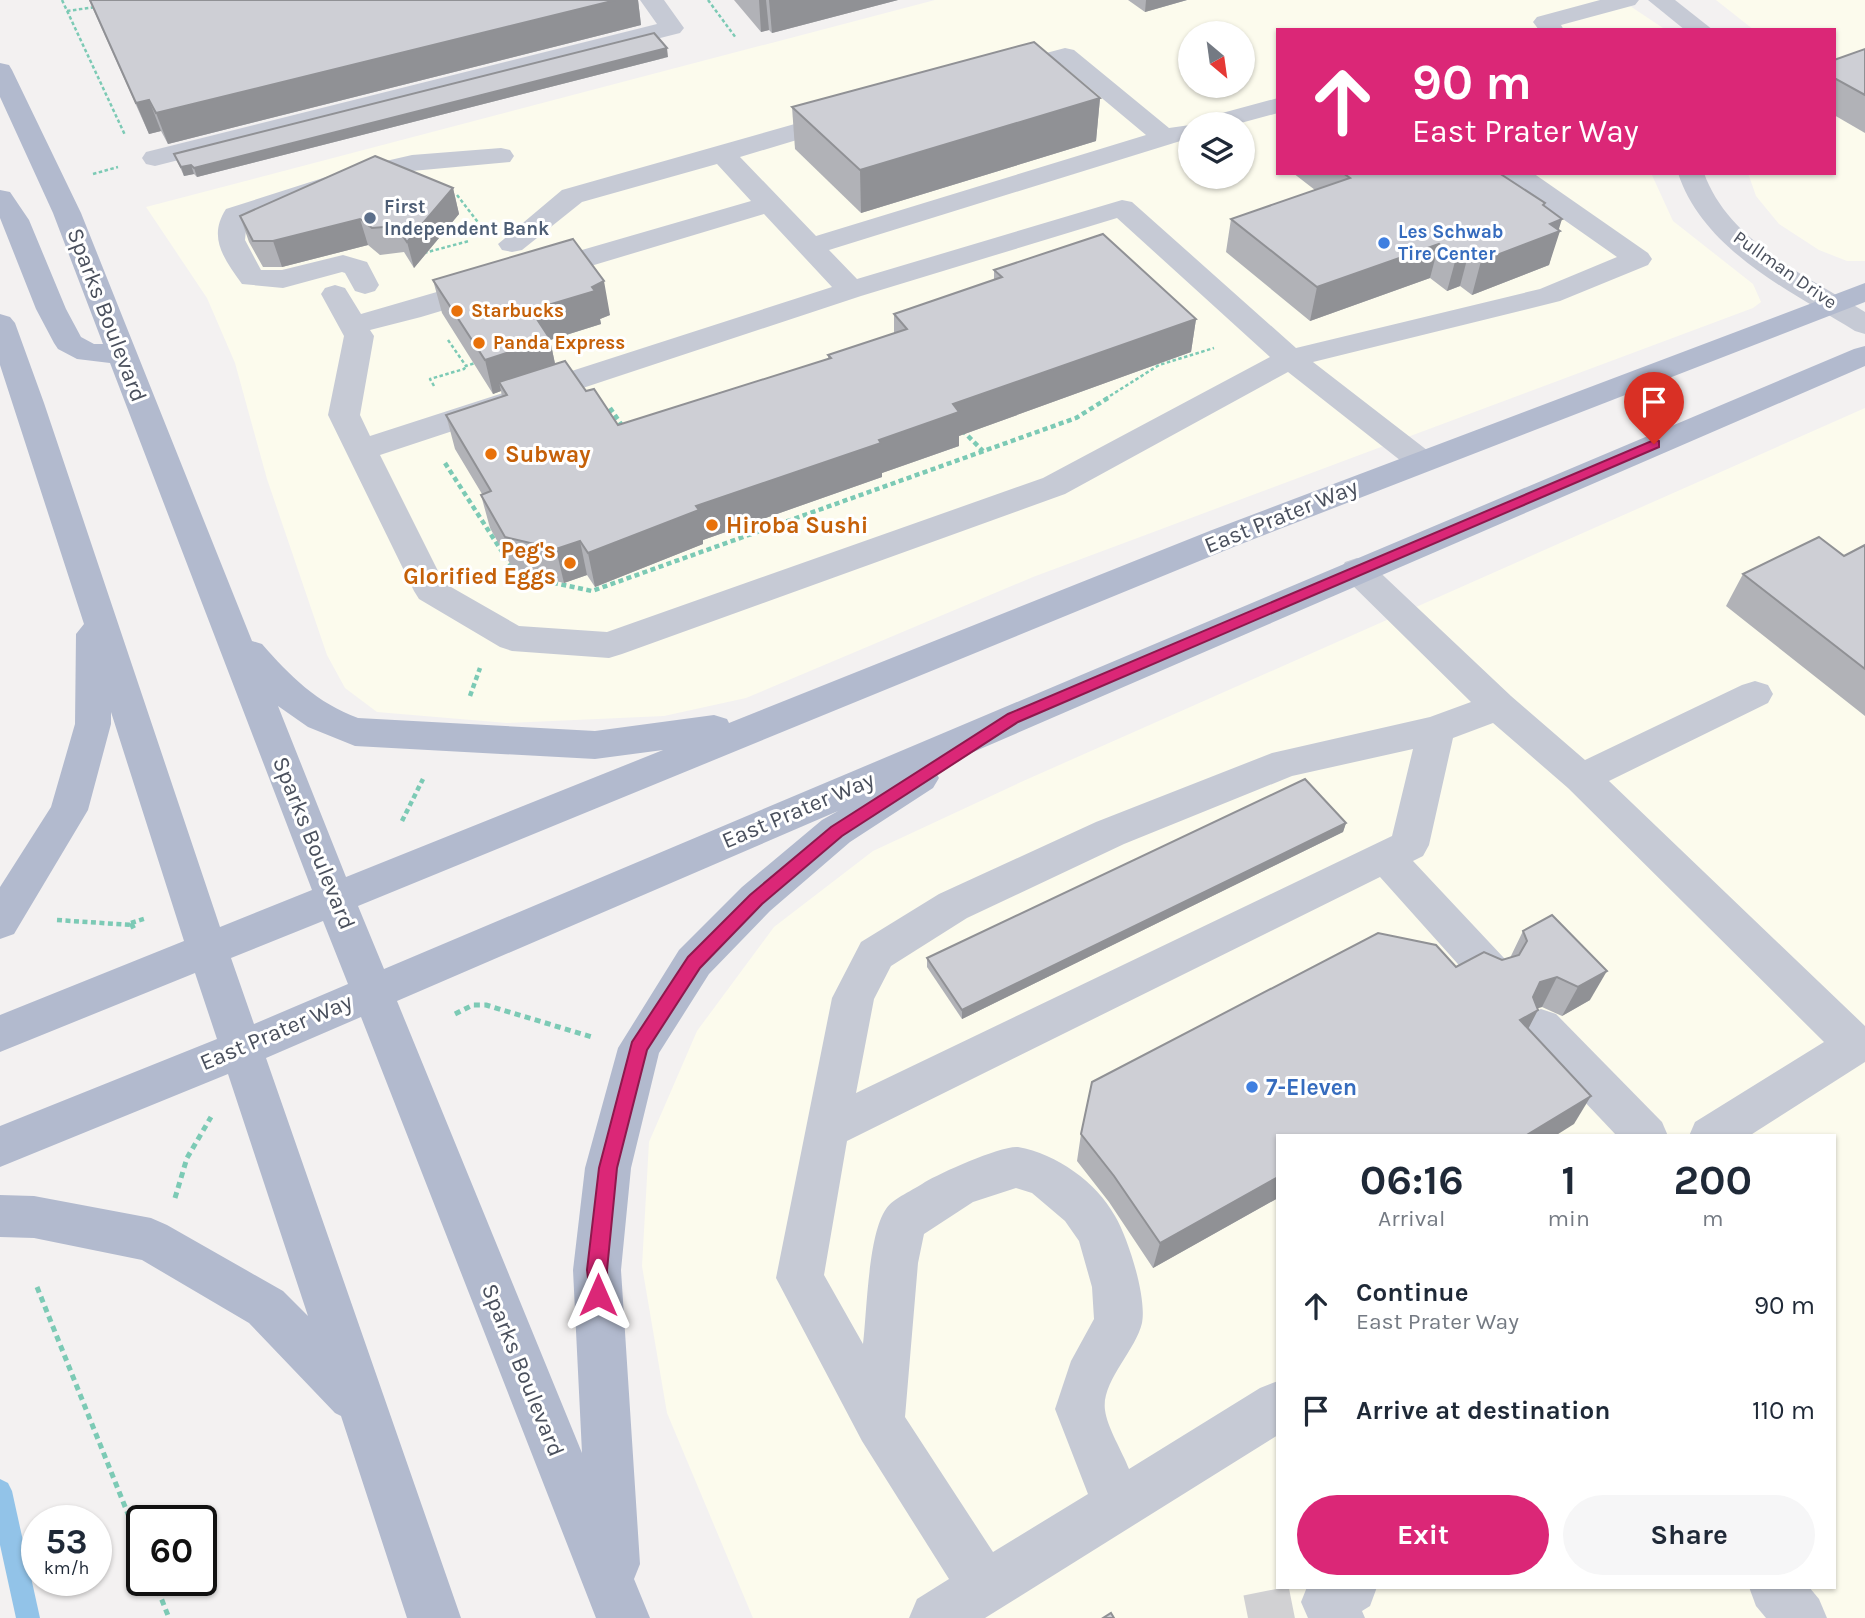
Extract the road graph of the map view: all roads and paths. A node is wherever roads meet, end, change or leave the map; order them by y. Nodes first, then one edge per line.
1 (62, 0) edge
2 (652, 0) edge
3 (708, 0) edge
4 (1627, 0) edge
5 (1660, 0) edge
6 (102, 6) edge
7 (66, 11) junction
8 (1548, 26) edge
9 (1698, 28) edge
10 (736, 38) dead end
11 (0, 70) edge
12 (974, 80) edge
13 (1276, 106) edge
14 (870, 110) edge
15 (1253, 112) edge
16 (1177, 133) edge
17 (128, 143) dead end
18 (722, 154) junction
19 (501, 156) dead end
20 (156, 158) joint
21 (1518, 175) edge
22 (1692, 175) edge
23 (54, 183) junction
24 (450, 186) edge
25 (1097, 187) junction
26 (0, 198) edge
27 (769, 204) junction
28 (480, 226) dead end
29 (475, 239) dead end
30 (512, 244) dead end
31 (810, 247) junction
32 (353, 283) junction
33 (851, 290) junction
34 (1850, 299) edge
35 (0, 323) edge
36 (353, 325) junction
37 (1865, 325) edge
38 (444, 335) edge
39 (122, 354) junction
40 (1865, 355) edge
41 (1290, 359) junction
42 (479, 362) edge
43 (466, 366) junction
44 (1253, 379) junction
45 (609, 407) edge
46 (444, 423) junction
47 (957, 425) edge
48 (623, 428) edge
49 (361, 450) junction
50 (983, 451) junction
51 (1421, 461) junction
52 (1357, 570) junction
53 (95, 604) junction
54 (230, 632) junction
55 (1755, 694) dead end
56 (1498, 706) junction
57 (808, 708) junction
58 (1013, 718) junction
59 (1436, 730) junction
60 (424, 776) dead end
61 (1581, 778) junction
62 (401, 822) dead end
63 (1385, 856) junction
64 (335, 898) junction
65 (47, 920) dead end
66 (0, 922) edge
67 (139, 942) dead end
68 (207, 948) junction
69 (1489, 970) edge
70 (373, 990) junction
71 (455, 1014) dead end
72 (1541, 1027) edge
73 (0, 1034) edge
74 (604, 1041) dead end
75 (1861, 1043) edge
76 (241, 1049) junction
77 (215, 1111) dead end
78 (827, 1129) junction
79 (1644, 1134) edge
80 (1714, 1134) edge
81 (0, 1147) edge
82 (174, 1202) dead end
83 (0, 1216) edge
84 (37, 1287) dead end
85 (359, 1404) junction
86 (1276, 1407) edge
87 (880, 1423) junction
88 (1118, 1505) junction
89 (126, 1509) edge
90 (985, 1587) junction
91 (1348, 1589) edge
92 (1777, 1589) edge
93 (160, 1596) edge
94 (620, 1610) edge
95 (169, 1618) edge
96 (434, 1618) edge
97 (936, 1618) edge
98 (1338, 1618) edge
99 (1800, 1618) edge

1 - 7 path
2 - 20 street
3 - 10 path
4 - 8 street
5 - 9 street
6 - 7 path
7 - 17 path
11 - 23 main road, Sparks Boulevard
12 - 16 street
13 - 15 street
14 - 18 street
16 - 25 street
18 - 27 street
18 - 30 street
19 - 32 street
20 - 23 path
21 - 41 street
22 - 34 street, Pullman Drive
23 - 39 main road, Sparks Boulevard
24 - 28 path
25 - 31 street
25 - 33 street
25 - 41 street
26 - 39 main road
27 - 31 street
27 - 36 street
29 - 32 path
31 - 33 street
32 - 36 street
33 - 46 street
34 - 37 street, Pullman Drive
34 - 51 main road, East Prater Way
35 - 53 main road
36 - 49 street
38 - 43 path
39 - 54 main road, Sparks Boulevard
40 - 52 main road, East Prater Way
41 - 44 street
41 - 51 street
42 - 43 path
43 - 46 path
44 - 49 street
44 - 50 path
45 - 48 path
46 - 49 street
46 - 50 path
47 - 50 path
51 - 57 main road, East Prater Way
52 - 56 street
52 - 58 main road, East Prater Way
53 - 66 main road
53 - 68 main road
54 - 57 main road
54 - 64 main road, Sparks Boulevard
55 - 61 street
56 - 59 street
56 - 61 street
57 - 64 main road, East Prater Way
58 - 70 main road, East Prater Way
58 - 94 main road
59 - 63 street
59 - 78 street
60 - 62 path
61 - 75 street
63 - 69 street
63 - 78 street
64 - 68 main road, East Prater Way
64 - 70 main road, Sparks Boulevard
65 - 67 path
68 - 73 main road, East Prater Way
68 - 76 main road
70 - 76 main road, East Prater Way
70 - 94 main road, Sparks Boulevard
71 - 74 path
72 - 79 street
75 - 80 street
76 - 81 main road, East Prater Way
76 - 85 main road
77 - 82 path
78 - 87 street
83 - 85 main road
84 - 89 path
85 - 96 main road
86 - 88 street
87 - 88 street
87 - 90 street
88 - 90 street
90 - 97 street
91 - 98 street
92 - 99 street
93 - 95 path

